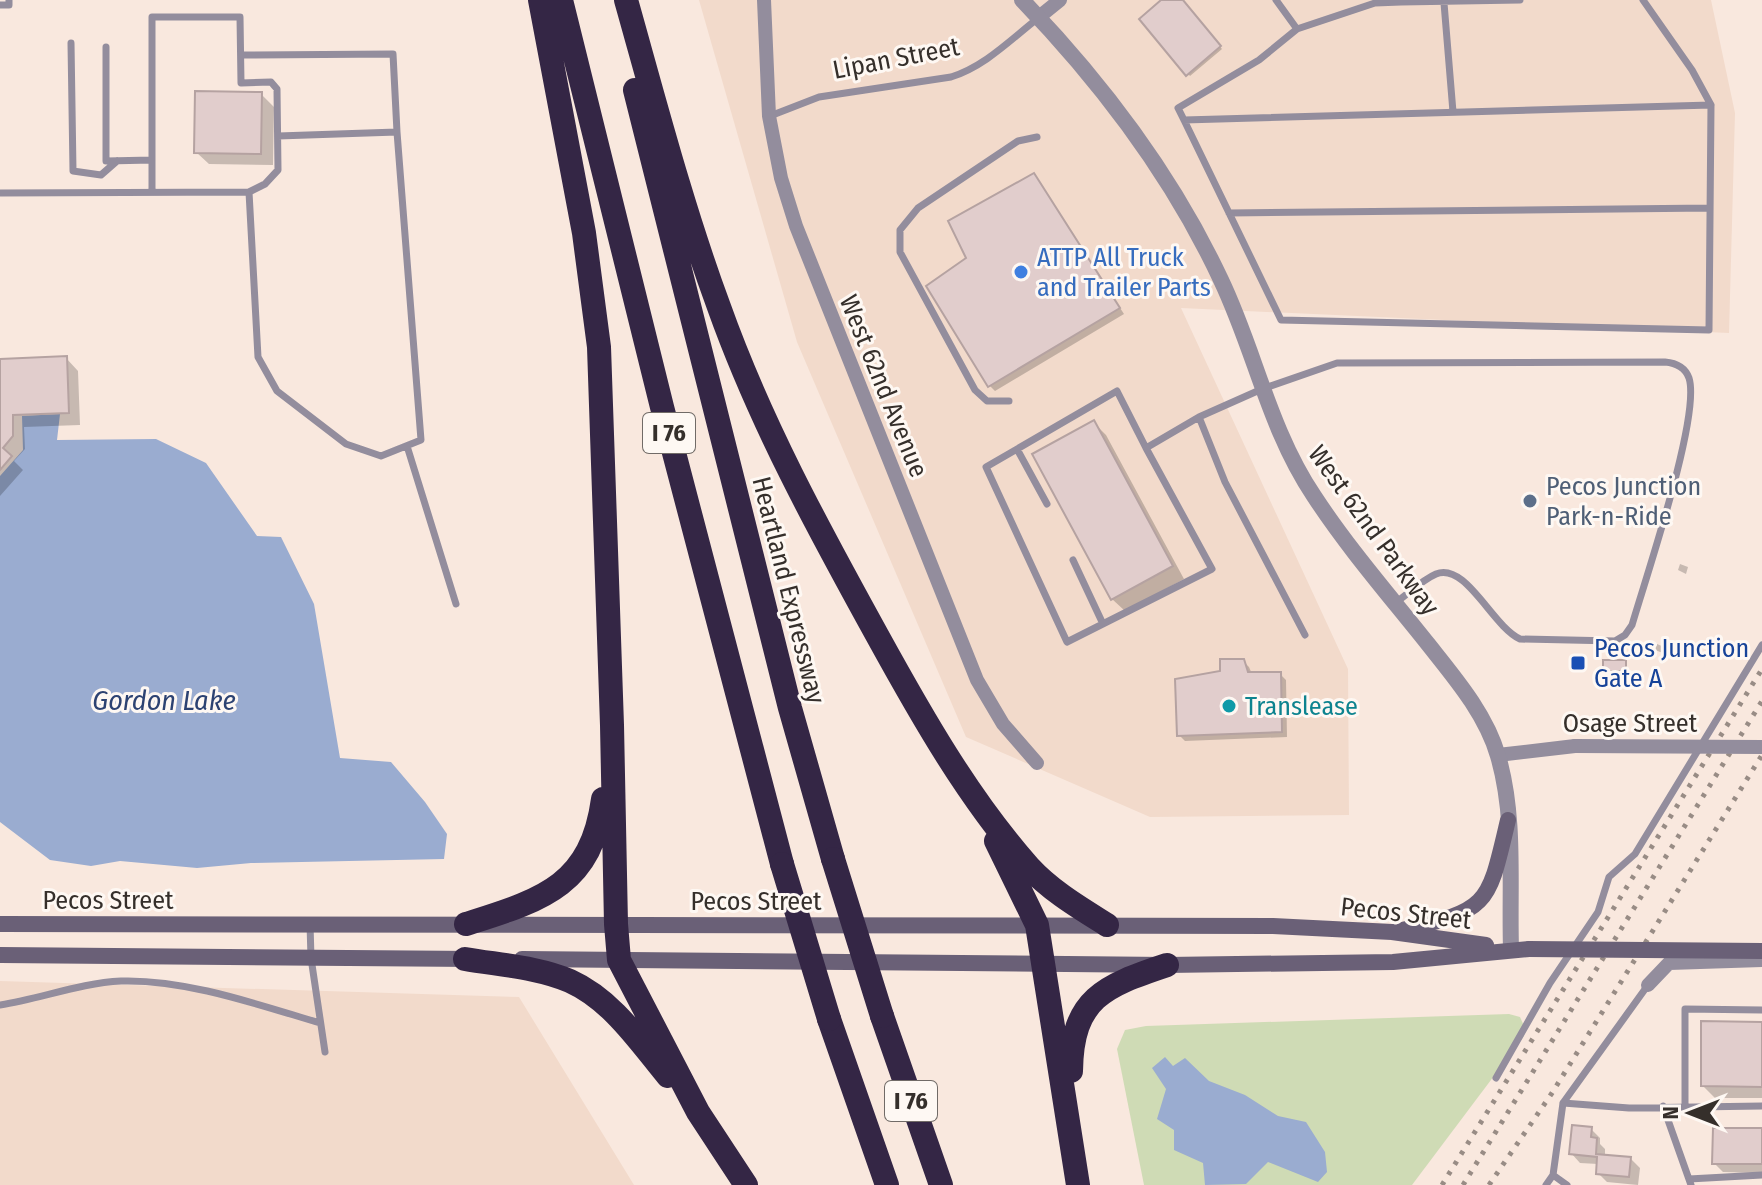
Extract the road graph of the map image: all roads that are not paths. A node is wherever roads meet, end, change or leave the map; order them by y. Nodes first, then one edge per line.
1 (9, 0) edge
2 (540, 0) edge
3 (561, 0) edge
4 (611, 0) edge
5 (626, 0) edge
6 (764, 0) edge
7 (1022, 0) edge
8 (1060, 0) edge
9 (1276, 0) edge
10 (1520, 0) edge
11 (1643, 0) edge
12 (1400, 1) edge
13 (1374, 2) edge
14 (1444, 3) junction
15 (0, 5) edge
16 (1039, 17) junction
17 (1297, 29) junction
18 (71, 43) dead end
19 (106, 47) dead end
20 (241, 55) junction
21 (1711, 105) junction
22 (1453, 112) junction
23 (769, 116) junction
24 (1184, 120) junction
25 (397, 132) junction
26 (278, 136) junction
27 (1037, 137) dead end
28 (152, 160) junction
29 (117, 161) junction
30 (152, 192) junction
31 (249, 192) junction
32 (0, 193) edge
33 (1710, 208) junction
34 (1229, 213) junction
35 (1262, 389) junction
36 (1009, 401) dead end
37 (1199, 417) junction
38 (407, 446) junction
39 (1146, 448) junction
40 (1017, 449) junction
41 (1047, 504) dead end
42 (1073, 560) dead end
43 (1395, 603) junction
44 (456, 604) dead end
45 (1103, 624) junction
46 (1305, 635) dead end
47 (1762, 645) edge
48 (612, 725) junction
49 (1762, 747) edge
50 (1498, 755) junction
51 (1037, 763) dead end
52 (974, 796) junction
53 (1508, 820) junction
54 (0, 924) edge
55 (310, 924) junction
56 (466, 924) junction
57 (616, 924) junction
58 (1037, 925) junction
59 (1107, 925) junction
60 (1392, 932) junction
61 (1511, 949) junction
62 (1762, 951) edge
63 (0, 955) edge
64 (311, 958) junction
65 (465, 959) junction
66 (619, 960) junction
67 (1762, 960) edge
68 (1045, 964) junction
69 (1167, 965) junction
70 (1648, 985) joint
71 (0, 1005) edge
72 (1762, 1010) edge
73 (320, 1023) junction
74 (325, 1052) dead end
75 (1496, 1078) dead end
76 (1563, 1103) junction
77 (1685, 1105) junction
78 (1663, 1106) junction
79 (1762, 1106) edge
80 (698, 1112) junction
81 (1070, 1129) junction
82 (1553, 1175) junction
83 (1762, 1175) edge
84 (1690, 1182) edge
85 (746, 1185) edge
86 (887, 1185) edge
87 (941, 1185) edge
88 (1078, 1185) edge
89 (1546, 1185) edge
90 (1567, 1185) edge

1 - 15 lane
2 - 48 highway
3 - 86 highway, I 76, bridge
4 - 87 highway, Heartland Expressway / I 76, bridge
5 - 52 highway
6 - 23 street, West 62nd Avenue
7 - 16 street, West 62nd Parkway
8 - 16 street, Lipan Street
9 - 17 lane
10 - 14 lane
11 - 21 lane
12 - 13 lane
12 - 14 lane
13 - 17 lane
14 - 22 lane
16 - 23 lane, Lipan Street
16 - 35 street, West 62nd Parkway
17 - 24 lane
18 - 29 lane
19 - 29 lane
20 - 25 lane
20 - 26 lane
20 - 28 lane
21 - 22 lane
21 - 33 lane
22 - 24 lane
23 - 51 street, West 62nd Avenue
24 - 34 lane
25 - 26 lane
25 - 38 lane
26 - 31 lane
27 - 36 lane
28 - 29 lane
28 - 30 lane
30 - 31 lane
30 - 32 lane
31 - 38 lane
33 - 34 lane
33 - 34 lane
35 - 37 lane
35 - 43 street, West 62nd Parkway
35 - 43 lane
37 - 39 lane
37 - 46 lane
38 - 44 lane
39 - 40 lane
39 - 45 lane
40 - 41 lane
40 - 45 lane
42 - 45 lane
43 - 50 street, West 62nd Parkway
47 - 75 lane
48 - 56 highway
48 - 57 highway
49 - 50 street, Osage Street, bridge
50 - 53 street, West 62nd Parkway
52 - 58 highway
52 - 59 highway
53 - 60 main road
53 - 61 street, West 62nd Parkway
54 - 55 main road, Pecos Street
55 - 56 main road, Pecos Street
55 - 64 lane
56 - 57 main road, Pecos Street
57 - 58 main road, Pecos Street
57 - 66 highway
58 - 59 main road, Pecos Street
58 - 68 highway
59 - 60 main road, Pecos Street
60 - 61 main road, Pecos Street
61 - 62 main road, Pecos Street, bridge
61 - 69 main road, Pecos Street
63 - 64 main road, Pecos Street
64 - 65 main road, Pecos Street
64 - 73 lane
65 - 66 main road, Pecos Street
65 - 80 highway
66 - 68 main road, Pecos Street
66 - 80 highway
67 - 70 street
68 - 69 main road, Pecos Street
68 - 81 highway
69 - 81 highway
70 - 76 lane
71 - 73 lane
72 - 77 lane
73 - 74 lane
76 - 78 lane
76 - 82 lane
77 - 78 lane
77 - 79 lane
78 - 84 lane
80 - 85 highway
81 - 88 highway
82 - 89 lane
82 - 90 lane
83 - 84 lane

